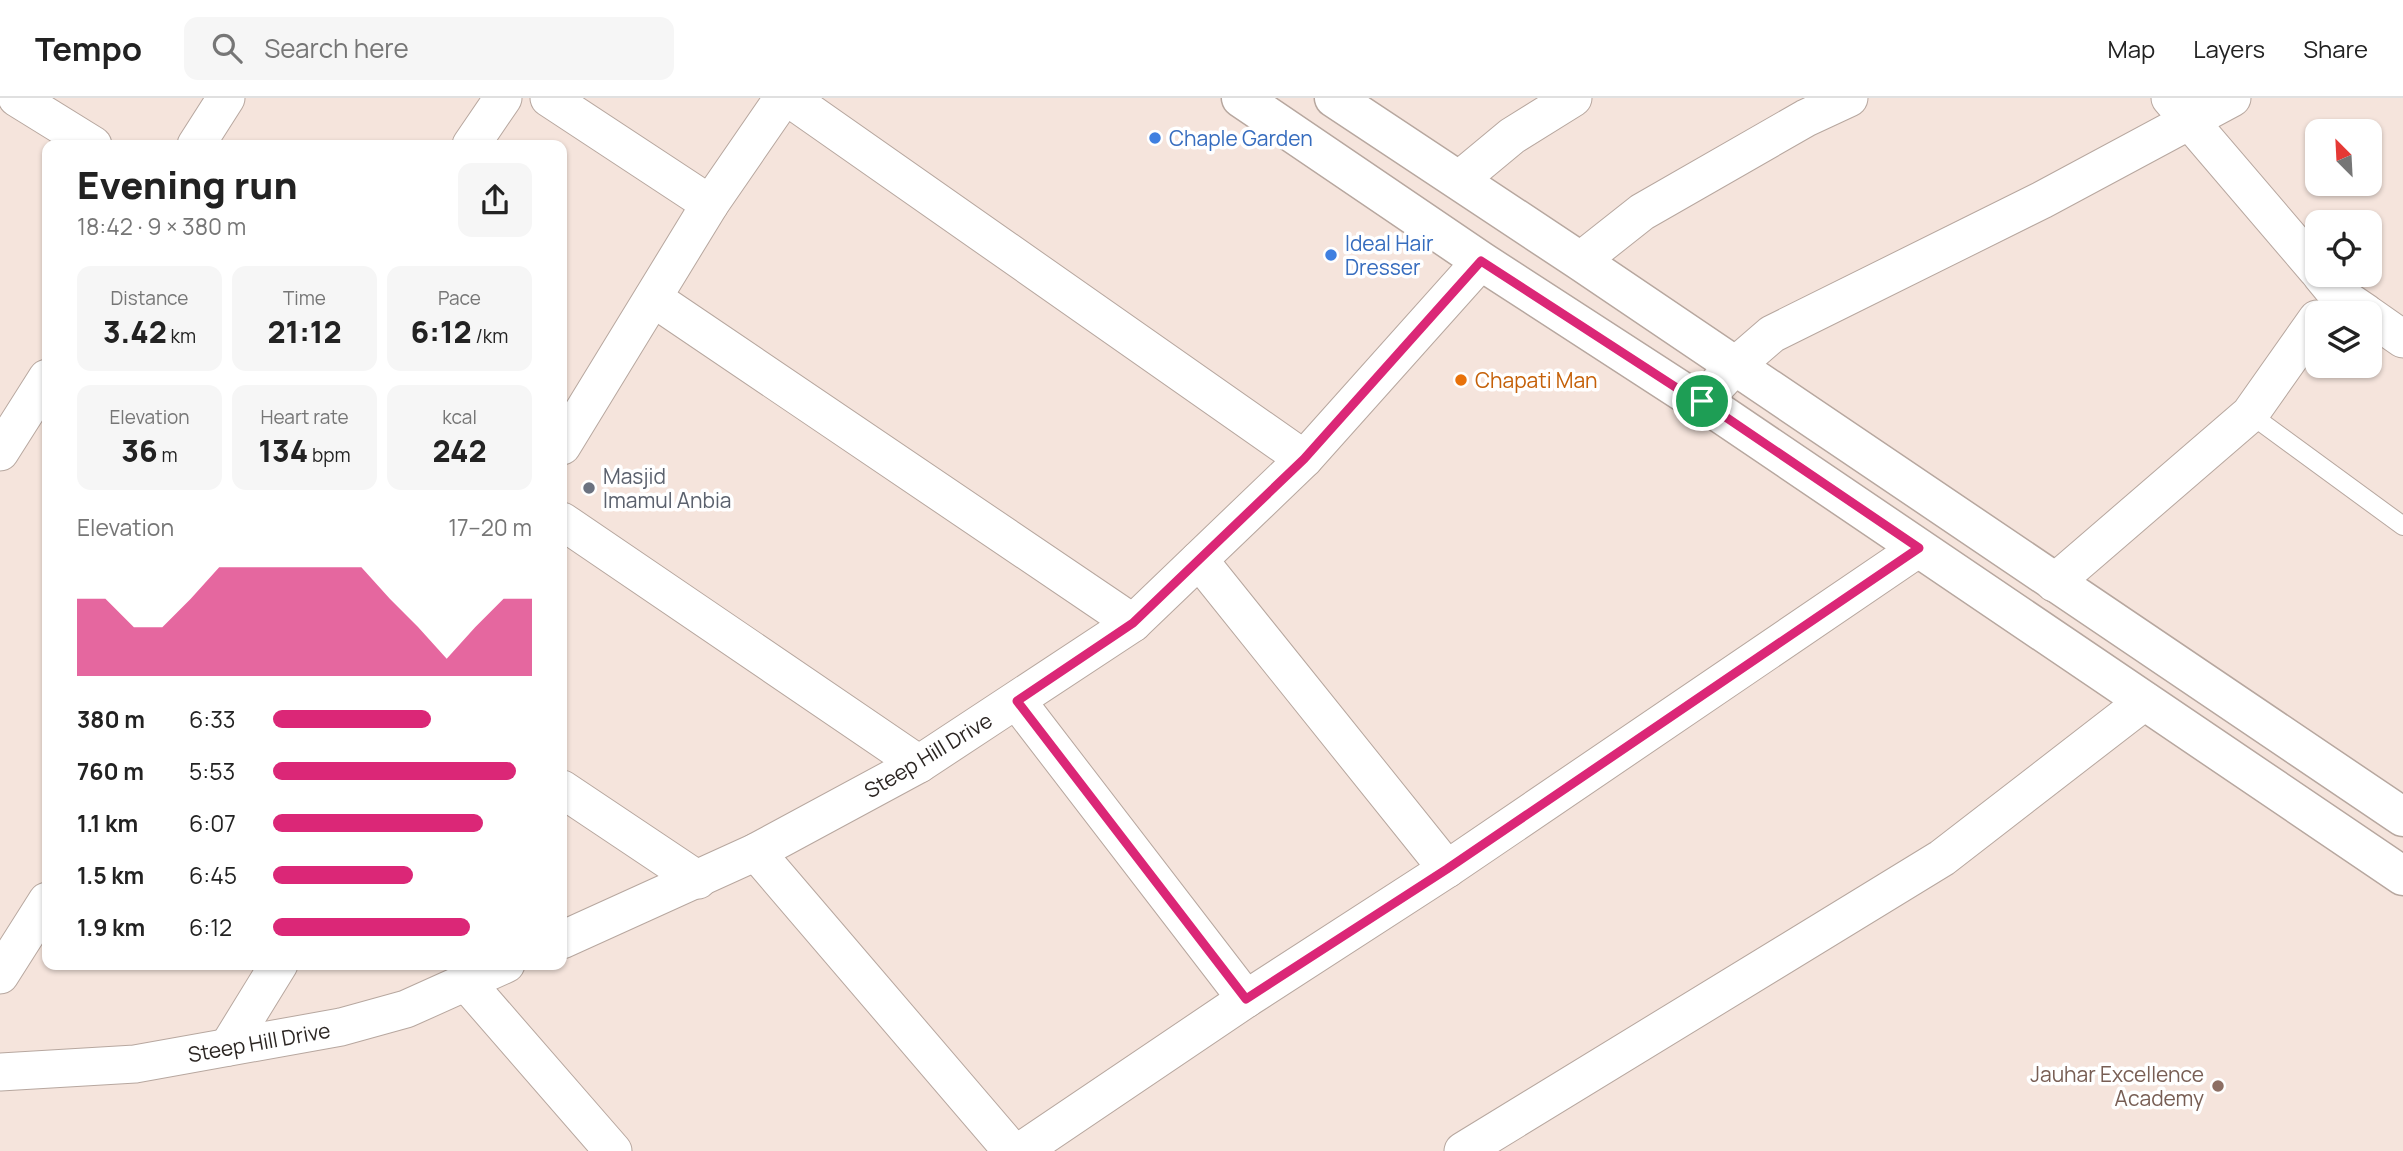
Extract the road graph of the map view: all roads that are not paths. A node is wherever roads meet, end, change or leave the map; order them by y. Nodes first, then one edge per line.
1 (17, 98) edge
2 (226, 98) edge
3 (503, 98) edge
4 (549, 98) edge
5 (783, 98) edge
6 (789, 98) edge
7 (1241, 98) edge
8 (1334, 98) edge
9 (1573, 98) edge
10 (1849, 98) edge
11 (2232, 98) edge
12 (1801, 108) edge
13 (2181, 110) edge
14 (85, 140) edge
15 (199, 140) edge
16 (474, 140) edge
17 (1459, 180) junction
18 (710, 205) junction
19 (1481, 261) junction
20 (1580, 261) junction
21 (2322, 294) edge
22 (653, 298) junction
23 (2382, 325) edge
24 (2403, 339) edge
25 (1735, 366) junction
26 (42, 387) edge
27 (1702, 401) junction
28 (2250, 415) junction
29 (567, 438) edge
30 (0, 452) edge
31 (1304, 459) junction
32 (567, 524) edge
33 (2403, 526) edge
34 (1919, 548) junction
35 (1199, 560) junction
36 (2054, 583) junction
37 (1133, 623) junction
38 (1017, 701) junction
39 (2145, 701) junction
40 (919, 764) junction
41 (567, 792) edge
42 (2403, 817) edge
43 (756, 852) junction
44 (1447, 869) junction
45 (2403, 876) edge
46 (698, 880) junction
47 (42, 909) edge
48 (567, 938) edge
49 (275, 970) edge
50 (493, 970) edge
51 (0, 975) edge
52 (466, 982) junction
53 (1246, 999) junction
54 (228, 1047) junction
55 (0, 1072) edge
56 (613, 1151) edge
57 (1012, 1151) edge
58 (1021, 1151) edge
59 (1463, 1151) edge

1 - 14 street
2 - 15 street
3 - 16 street
4 - 18 street
5 - 18 street
6 - 31 street
7 - 19 street
8 - 17 street
9 - 17 street
10 - 12 street
11 - 13 street
12 - 20 street
13 - 21 street
13 - 25 street
17 - 20 street
18 - 22 street
19 - 27 street
19 - 31 street, Steep Hill Drive
20 - 25 street
21 - 28 street
22 - 29 street
22 - 37 street
23 - 24 street
25 - 27 street
25 - 36 street
26 - 30 street
27 - 34 street
28 - 33 lane
28 - 36 street
31 - 35 street, Steep Hill Drive
32 - 40 street
34 - 39 street
34 - 44 street
35 - 37 street, Steep Hill Drive
35 - 44 street
36 - 42 street
37 - 38 street, Steep Hill Drive
38 - 40 street, Steep Hill Drive
38 - 53 street
39 - 45 street
39 - 59 street
40 - 43 street, Steep Hill Drive
41 - 46 street
43 - 46 street, Steep Hill Drive
43 - 57 street
44 - 53 street
46 - 48 street, Steep Hill Drive
47 - 51 street
49 - 54 street
50 - 52 street, Steep Hill Drive
52 - 54 street, Steep Hill Drive
52 - 56 street
53 - 58 street
54 - 55 street, Steep Hill Drive

